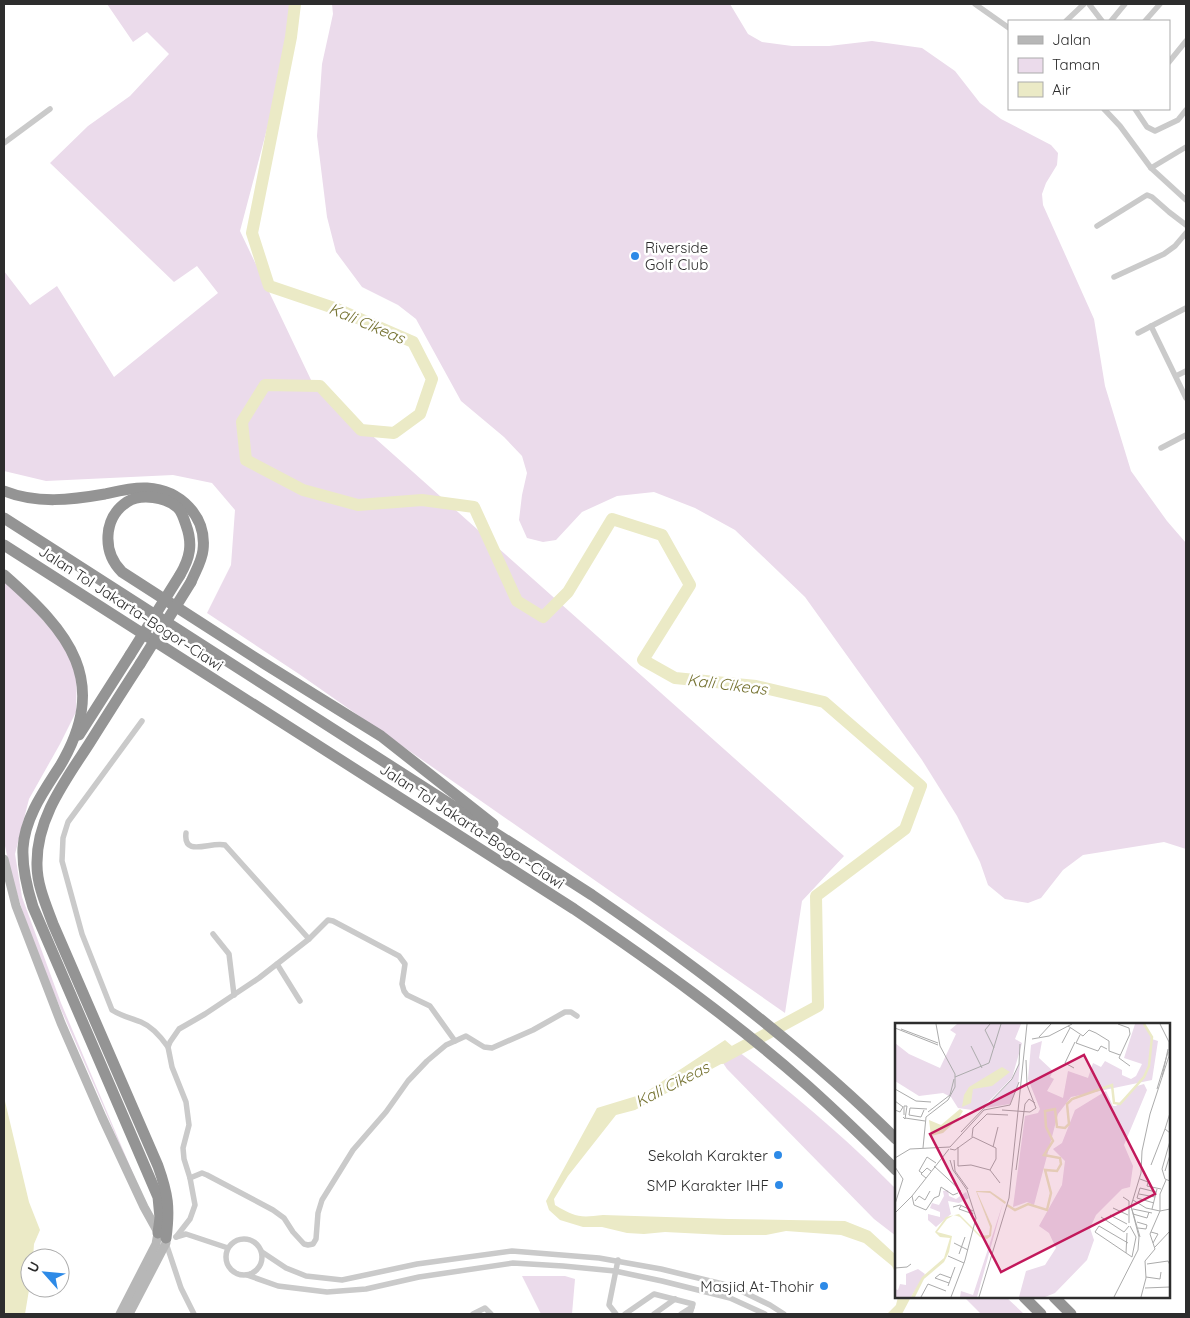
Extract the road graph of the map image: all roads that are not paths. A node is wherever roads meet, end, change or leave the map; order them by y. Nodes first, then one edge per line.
1 (975, 4) edge
2 (1084, 4) edge
3 (1090, 4) edge
4 (1125, 4) edge
5 (1160, 4) edge
6 (1067, 20) edge
7 (1101, 20) edge
8 (1112, 20) edge
9 (1147, 20) edge
10 (1008, 27) edge
11 (1186, 43) edge
12 (1170, 61) edge
13 (50, 109) dead end
14 (1105, 110) edge
15 (1136, 110) edge
16 (1186, 110) edge
17 (4, 143) edge
18 (1186, 147) edge
19 (1151, 168) junction
20 (1186, 200) edge
21 (1186, 225) edge
22 (1097, 226) dead end
23 (1186, 233) edge
24 (1114, 277) dead end
25 (1186, 308) edge
26 (1152, 326) junction
27 (1138, 333) dead end
28 (1186, 371) edge
29 (1176, 376) junction
30 (1186, 398) edge
31 (1186, 435) edge
32 (1161, 448) dead end
33 (4, 491) edge
34 (4, 518) edge
35 (4, 545) edge
36 (4, 575) edge
37 (142, 721) dead end
38 (70, 749) junction
39 (186, 833) dead end
40 (4, 859) edge
41 (544, 864) junction
42 (214, 934) dead end
43 (309, 939) junction
44 (277, 964) junction
45 (234, 995) junction
46 (300, 1000) dead end
47 (577, 1016) dead end
48 (454, 1041) junction
49 (168, 1047) junction
50 (895, 1138) edge
51 (895, 1169) edge
52 (190, 1178) junction
53 (167, 1238) junction
54 (228, 1248) junction
55 (512, 1251) junction
56 (262, 1252) junction
57 (618, 1260) junction
58 (513, 1264) junction
59 (661, 1269) junction
60 (615, 1271) junction
61 (247, 1274) junction
62 (662, 1281) junction
63 (1025, 1298) edge
64 (1055, 1298) edge
65 (675, 1299) junction
66 (692, 1306) junction
67 (120, 1314) edge
68 (129, 1314) edge
69 (194, 1314) edge
70 (473, 1314) edge
71 (492, 1314) edge
72 (616, 1314) edge
73 (625, 1314) edge
74 (654, 1314) edge
75 (682, 1314) edge
76 (690, 1314) edge
77 (765, 1314) edge
78 (784, 1314) edge
79 (1041, 1314) edge
80 (1071, 1314) edge

1 - 10 street
2 - 6 street
3 - 7 street
4 - 8 street
5 - 9 street
11 - 12 street
13 - 17 street
14 - 19 street
15 - 16 street
18 - 19 street
19 - 20 street
21 - 22 street
23 - 24 street
25 - 26 street
26 - 27 street
26 - 29 street
28 - 29 street
29 - 30 street
31 - 32 street
33 - 53 highway, bridge
34 - 41 highway, Jalan Tol Jakarta–Bogor–Ciawi
35 - 51 highway, Jalan Tol Jakarta–Bogor–Ciawi
36 - 38 highway
37 - 49 street
38 - 41 highway, bridge
38 - 53 highway
39 - 43 street
40 - 53 main road
41 - 50 highway, Jalan Tol Jakarta–Bogor–Ciawi
42 - 45 street
43 - 44 street
43 - 48 street
44 - 45 street
44 - 46 street
45 - 49 street
47 - 48 street
48 - 52 street
49 - 52 street
52 - 53 street
53 - 54 street
53 - 67 main road
53 - 68 main road
53 - 69 street
54 - 56 street
54 - 61 street
55 - 56 street
55 - 57 street
55 - 58 street
56 - 61 street
57 - 59 street
57 - 60 street
58 - 60 street
58 - 61 street
59 - 62 street
59 - 78 street
60 - 62 street
60 - 72 street
62 - 77 street
63 - 79 highway
64 - 80 highway
65 - 66 street
65 - 73 street
65 - 74 street
66 - 75 street
66 - 76 street
70 - 71 street

